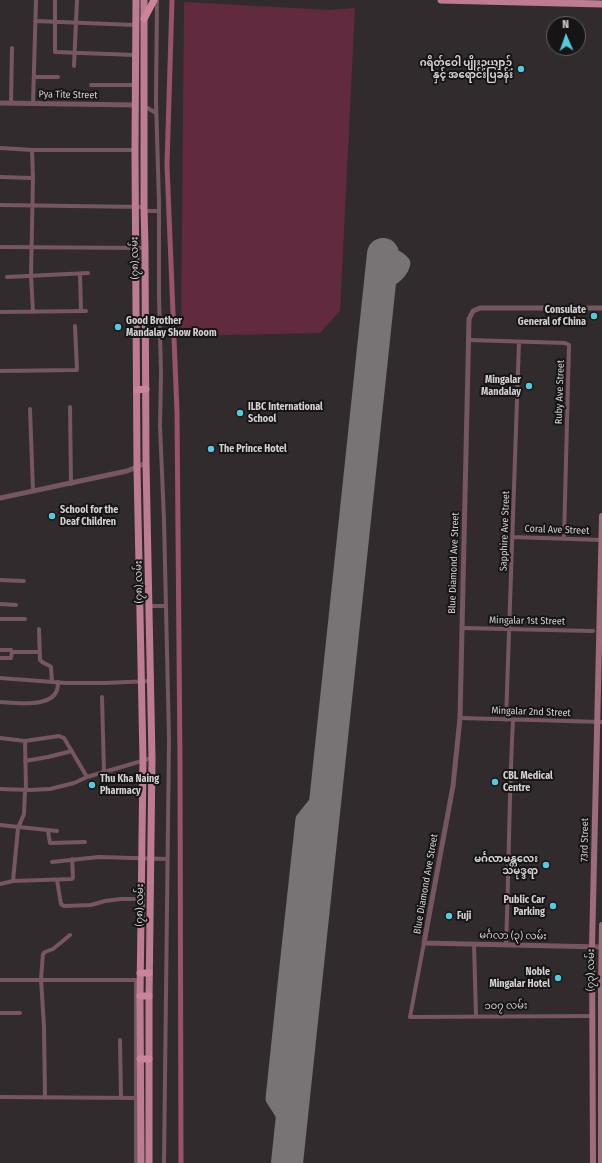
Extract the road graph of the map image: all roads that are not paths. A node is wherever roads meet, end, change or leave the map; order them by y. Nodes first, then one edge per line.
1 (36, 0) edge
2 (55, 0) edge
3 (77, 0) edge
4 (136, 0) edge
5 (144, 0) edge
6 (156, 0) edge
7 (441, 0) edge
8 (602, 4) edge
9 (144, 19) junction
10 (35, 21) junction
11 (55, 22) junction
12 (76, 23) junction
13 (135, 24) junction
14 (12, 48) dead end
15 (75, 53) junction
16 (135, 55) junction
17 (74, 66) dead end
18 (34, 77) junction
19 (58, 77) dead end
20 (91, 85) dead end
21 (135, 86) junction
22 (0, 103) edge
23 (11, 103) junction
24 (33, 104) junction
25 (144, 105) junction
26 (135, 106) junction
27 (156, 113) junction
28 (0, 148) edge
29 (32, 150) junction
30 (135, 150) junction
31 (0, 177) edge
32 (33, 178) junction
33 (0, 205) edge
34 (32, 206) junction
35 (135, 207) junction
36 (144, 209) junction
37 (159, 211) junction
38 (0, 247) edge
39 (30, 248) junction
40 (145, 248) junction
41 (136, 249) junction
42 (88, 273) dead end
43 (80, 274) junction
44 (30, 276) junction
45 (7, 277) dead end
46 (602, 308) edge
47 (81, 311) junction
48 (86, 311) dead end
49 (0, 312) edge
50 (33, 312) junction
51 (75, 326) dead end
52 (146, 334) junction
53 (136, 335) junction
54 (469, 340) junction
55 (519, 342) junction
56 (0, 371) edge
57 (146, 389) junction
58 (137, 390) junction
59 (70, 407) dead end
60 (30, 409) dead end
61 (146, 463) junction
62 (137, 468) junction
63 (71, 484) junction
64 (33, 491) junction
65 (0, 498) edge
66 (602, 516) edge
67 (512, 537) junction
68 (564, 538) junction
69 (602, 540) edge
70 (0, 580) edge
71 (24, 581) dead end
72 (0, 604) edge
73 (16, 605) dead end
74 (150, 606) junction
75 (165, 606) junction
76 (0, 619) edge
77 (25, 619) dead end
78 (462, 628) junction
79 (39, 629) dead end
80 (509, 629) junction
81 (593, 631) dead end
82 (0, 650) edge
83 (12, 652) junction
84 (40, 652) junction
85 (0, 658) edge
86 (0, 678) edge
87 (141, 681) junction
88 (151, 681) junction
89 (52, 682) junction
90 (58, 682) junction
91 (102, 697) dead end
92 (0, 702) edge
93 (460, 718) junction
94 (506, 720) junction
95 (513, 720) junction
96 (600, 722) edge
97 (0, 738) edge
98 (25, 741) junction
99 (72, 751) junction
100 (152, 758) junction
101 (143, 760) junction
102 (25, 761) junction
103 (104, 772) junction
104 (87, 777) junction
105 (0, 789) edge
106 (25, 790) junction
107 (0, 826) edge
108 (18, 828) junction
109 (48, 831) junction
110 (57, 831) dead end
111 (85, 842) dead end
112 (141, 858) junction
113 (151, 858) junction
114 (72, 859) junction
115 (167, 859) junction
116 (52, 862) dead end
117 (57, 880) junction
118 (13, 881) junction
119 (0, 884) edge
120 (141, 899) junction
121 (602, 925) edge
122 (70, 935) dead end
123 (424, 943) junction
124 (474, 944) junction
125 (506, 945) junction
126 (592, 947) junction
127 (601, 947) edge
128 (150, 973) junction
129 (139, 978) junction
130 (40, 979) junction
131 (0, 980) edge
132 (140, 996) junction
133 (149, 996) junction
134 (0, 1013) edge
135 (20, 1013) dead end
136 (476, 1016) junction
137 (593, 1016) junction
138 (601, 1016) edge
139 (120, 1040) dead end
140 (140, 1059) junction
141 (149, 1059) junction
142 (601, 1062) edge
143 (0, 1097) edge
144 (45, 1098) junction
145 (121, 1098) junction
146 (138, 1098) junction
147 (149, 1098) junction
148 (136, 1163) edge
149 (142, 1163) edge
150 (149, 1163) edge
151 (164, 1163) edge
152 (593, 1163) edge
153 (601, 1163) edge

1 - 10 street
2 - 11 street
3 - 12 street
4 - 13 main road, (၇၈) လမ်း
5 - 9 main road, (၇၈) လမ်း
6 - 9 highway
6 - 27 street
7 - 8 main road
9 - 25 main road, (၇၈) လမ်း
10 - 11 street
10 - 18 street
11 - 12 street
11 - 15 street
12 - 13 street
12 - 15 street
13 - 16 main road, (၇၈) လမ်း
14 - 23 street
15 - 16 street
15 - 17 street
16 - 21 main road, (၇၈) လမ်း
18 - 19 street
18 - 24 street
20 - 21 street
21 - 26 main road, (၇၈) လမ်း
22 - 23 street, Pya Tite Street
23 - 24 street, Pya Tite Street
24 - 26 street, Pya Tite Street
25 - 27 street
25 - 36 main road, (၇၈) လမ်း
26 - 30 main road, (၇၈) လမ်း
27 - 37 street
28 - 29 street
29 - 30 street
29 - 32 street
30 - 35 main road, (၇၈) လမ်း
31 - 32 street
32 - 34 street
33 - 34 street
34 - 35 street
34 - 39 street
35 - 36 street
35 - 41 main road, (၇၈) လမ်း
36 - 37 street
36 - 40 main road, (၇၈) လမ်း
37 - 75 street
38 - 39 street
39 - 41 street
39 - 44 street
40 - 41 street
40 - 52 main road, (၇၈) လမ်း
41 - 53 main road, (၇၈) လမ်း
42 - 43 street
43 - 44 street
43 - 47 street
44 - 45 street
44 - 50 street
46 - 54 street, Blue Diamond Ave Street
47 - 48 street
47 - 50 street
49 - 50 street
51 - 56 street
52 - 53 highway
52 - 57 main road, (၇၈) လမ်း
53 - 58 main road, (၇၈) လမ်း
54 - 55 street, Ruby Ave Street
54 - 78 street, Blue Diamond Ave Street
55 - 67 street, Sapphire Ave Street
55 - 68 street, Ruby Ave Street
57 - 58 highway
57 - 61 main road, (၇၈) လမ်း
58 - 62 main road, (၇၈) လမ်း
59 - 63 street
60 - 64 street
61 - 62 street
61 - 74 main road, (၇၈) လမ်း
62 - 63 street
62 - 87 main road, (၇၈) လမ်း
63 - 64 street
64 - 65 street
66 - 69 main road, 73rd Street
67 - 68 street, Coral Ave Street
67 - 80 street, Sapphire Ave Street
68 - 69 street, Coral Ave Street
69 - 96 main road, 73rd Street
70 - 71 street
72 - 73 street
74 - 75 street
74 - 88 main road, (၇၈) လမ်း
75 - 115 street
76 - 77 street
78 - 80 street, Mingalar 1st Street
78 - 93 street, Blue Diamond Ave Street
79 - 84 street
80 - 81 street, Mingalar 1st Street
80 - 94 street, Sapphire Ave Street
82 - 83 street
83 - 84 street
83 - 85 street
84 - 89 street
86 - 89 street
87 - 88 street
87 - 90 street
87 - 101 main road, (၇၈) လမ်း
88 - 100 main road, (၇၈) လမ်း
89 - 90 street
90 - 92 street
91 - 103 street
93 - 94 street, Mingalar 2nd Street
93 - 123 street, Blue Diamond Ave Street
94 - 95 street, Mingalar 2nd Street
95 - 96 street, Mingalar 2nd Street
95 - 125 street
96 - 126 main road, 73rd Street
97 - 98 street
98 - 99 street
98 - 102 street
99 - 102 street
99 - 104 street
100 - 101 street
100 - 113 main road, (၇၈) လမ်း
101 - 103 street
101 - 112 main road, (၇၈) လမ်း
102 - 106 street
103 - 104 street
104 - 106 street
105 - 106 street
106 - 108 street
107 - 108 street
108 - 109 street
108 - 118 street
109 - 110 street
109 - 111 street
112 - 113 street
112 - 114 street
112 - 120 main road, (၇၈) လမ်း
113 - 115 street
113 - 128 main road, (၇၈) လမ်း
114 - 116 street
114 - 117 street
115 - 151 street
117 - 118 street
117 - 120 street
118 - 119 street
120 - 129 main road, (၇၈) လမ်း
121 - 127 main road, (၇၃) လမ်း
122 - 130 street
123 - 124 street, မင်္ဂလာ (၃) လမ်း
123 - 136 street, ၁၀၇ လမ်း
124 - 125 street, မင်္ဂလာ (၃) လမ်း
124 - 136 street
125 - 126 street, မင်္ဂလာ (၃) လမ်း
126 - 127 street, မင်္ဂလာ (၃) လမ်း
126 - 137 main road, 73rd Street
127 - 138 main road, (၇၃) လမ်း
128 - 129 highway
128 - 133 main road, (၇၈) လမ်း
129 - 130 street
129 - 132 main road, (၇၈) လမ်း
129 - 146 street
130 - 131 street
130 - 144 street
132 - 133 highway
132 - 140 main road, (၇၈) လမ်း
133 - 141 main road, (၇၈) လမ်း
134 - 135 street
136 - 137 street, ၁၀၇ လမ်း
137 - 138 main road, ၁၀၇ လမ်း
137 - 152 main road, 73rd Street
138 - 142 main road
139 - 145 street
140 - 141 highway
140 - 146 main road, (၇၈) လမ်း
141 - 147 main road, (၇၈) လမ်း
142 - 153 main road
143 - 144 street
144 - 145 street
145 - 146 street
146 - 147 street
146 - 148 street
146 - 149 main road, (၇၈) လမ်း
147 - 150 main road, (၇၈) လမ်း

